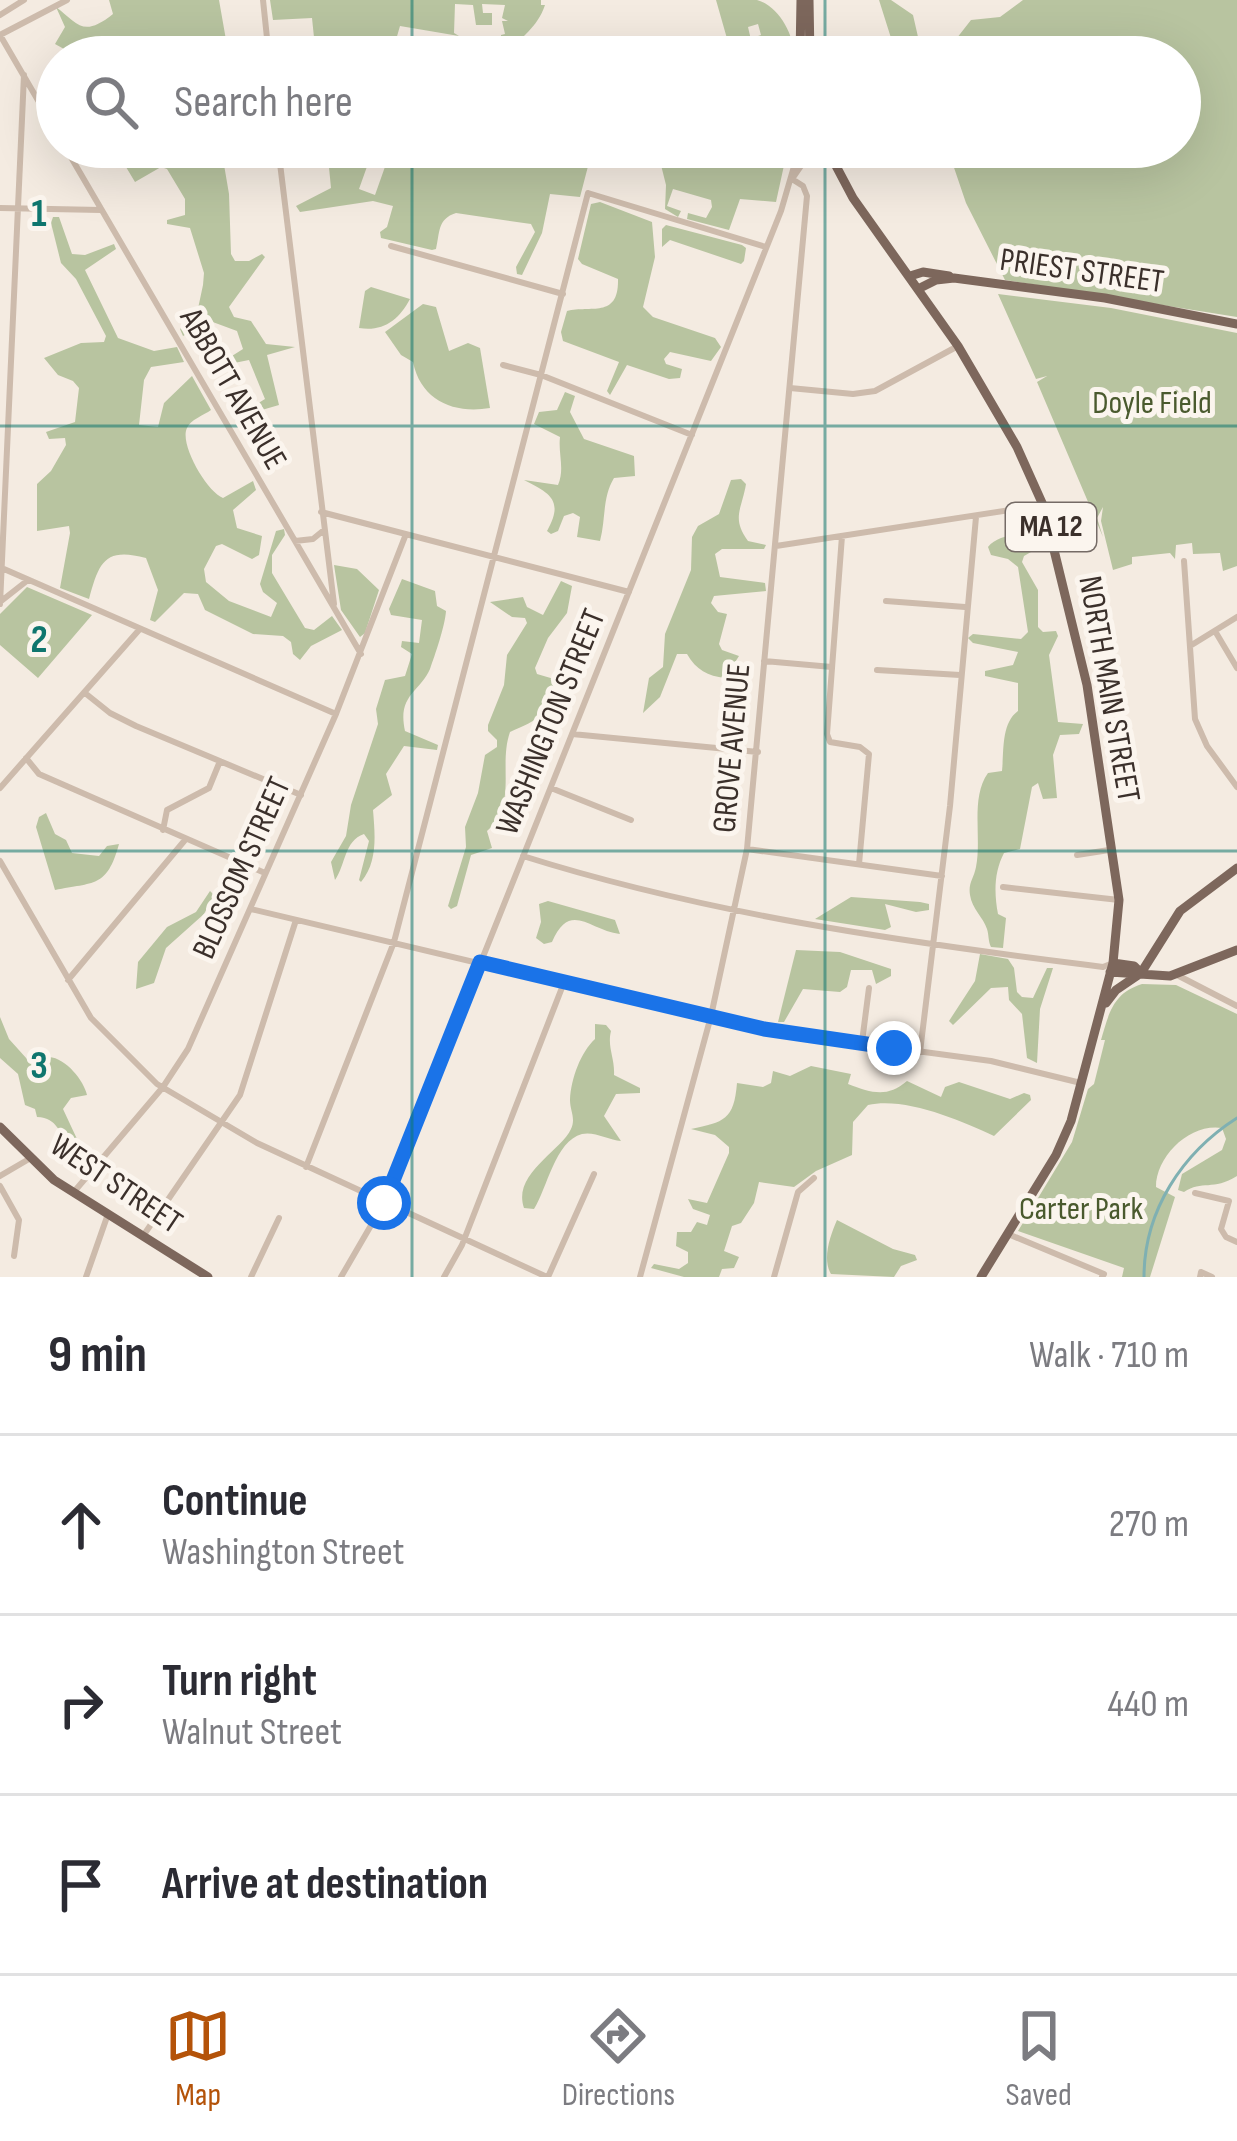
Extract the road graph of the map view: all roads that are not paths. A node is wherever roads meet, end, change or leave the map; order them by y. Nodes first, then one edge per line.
1 (23, 0) edge
2 (67, 0) edge
3 (263, 0) edge
4 (805, 0) edge
5 (0, 15) edge
6 (0, 35) edge
7 (267, 36) edge
8 (802, 36) edge
9 (808, 36) edge
10 (24, 76) junction
11 (36, 97) edge
12 (77, 168) edge
13 (280, 168) edge
14 (794, 168) edge
15 (800, 168) edge
16 (836, 168) edge
17 (792, 179) junction
18 (787, 195) junction
19 (0, 208) edge
20 (16, 208) junction
21 (101, 210) junction
22 (805, 212) junction
23 (391, 245) dead end
24 (766, 248) junction
25 (910, 276) junction
26 (954, 278) junction
27 (920, 289) junction
28 (563, 294) junction
29 (1237, 324) edge
30 (958, 346) junction
31 (503, 365) dead end
32 (541, 375) junction
33 (790, 388) junction
34 (692, 435) junction
35 (1043, 505) junction
36 (321, 512) junction
37 (976, 518) junction
38 (324, 530) junction
39 (406, 534) junction
40 (2, 536) edge
41 (842, 536) junction
42 (295, 541) junction
43 (776, 546) junction
44 (494, 557) junction
45 (1184, 561) dead end
46 (4, 568) junction
47 (28, 580) junction
48 (629, 592) junction
49 (886, 601) dead end
50 (0, 603) edge
51 (965, 607) junction
52 (337, 613) junction
53 (1237, 617) edge
54 (139, 630) junction
55 (1215, 631) junction
56 (1190, 646) junction
57 (361, 655) junction
58 (764, 661) junction
59 (833, 667) junction
60 (1237, 668) edge
61 (877, 670) dead end
62 (960, 675) junction
63 (85, 693) junction
64 (336, 714) junction
65 (572, 734) junction
66 (758, 752) junction
67 (26, 758) junction
68 (220, 761) junction
69 (0, 788) edge
70 (551, 788) junction
71 (1237, 788) edge
72 (301, 795) junction
73 (631, 820) dead end
74 (163, 830) junction
75 (184, 840) junction
76 (747, 849) junction
77 (1109, 850) junction
78 (1077, 855) dead end
79 (523, 856) junction
80 (0, 861) edge
81 (859, 865) junction
82 (1237, 868) edge
83 (266, 874) junction
84 (942, 876) junction
85 (1004, 887) dead end
86 (1119, 900) junction
87 (251, 909) junction
88 (734, 910) junction
89 (296, 920) junction
90 (394, 942) junction
91 (933, 943) junction
92 (1237, 950) edge
93 (480, 962) junction
94 (1109, 967) junction
95 (1142, 973) junction
96 (1177, 975) junction
97 (68, 980) junction
98 (563, 985) junction
99 (869, 988) dead end
100 (1237, 1006) edge
101 (1100, 1013) junction
102 (711, 1016) junction
103 (862, 1042) junction
104 (920, 1052) junction
105 (1081, 1083) junction
106 (163, 1088) junction
107 (220, 1124) junction
108 (0, 1127) edge
109 (28, 1159) junction
110 (306, 1166) junction
111 (594, 1174) dead end
112 (0, 1176) edge
113 (814, 1178) dead end
114 (0, 1186) edge
115 (1195, 1192) dead end
116 (73, 1193) junction
117 (384, 1203) junction
118 (108, 1214) junction
119 (279, 1218) dead end
120 (1007, 1234) junction
121 (143, 1237) junction
122 (464, 1239) junction
123 (1237, 1242) edge
124 (14, 1256) dead end
125 (86, 1277) edge
126 (208, 1277) edge
127 (251, 1277) edge
128 (341, 1277) edge
129 (444, 1277) edge
130 (547, 1277) edge
131 (640, 1277) edge
132 (774, 1277) edge
133 (982, 1277) edge
134 (1102, 1277) edge
135 (1200, 1277) edge
136 (1212, 1277) edge

1 - 5 street
2 - 6 street
3 - 7 street
4 - 8 main road
4 - 9 main road
6 - 10 street
10 - 11 street
10 - 20 street
12 - 21 street, ABBOTT AVENUE
13 - 36 street
14 - 17 street, WASHINGTON STREET
15 - 17 street, WASHINGTON STREET
16 - 25 main road, NORTH MAIN STREET / MA 12
17 - 18 street, WASHINGTON STREET
17 - 22 street, GROVE AVENUE
18 - 22 street
18 - 24 street, WASHINGTON STREET
19 - 20 street
20 - 21 street
20 - 40 street
21 - 42 street, ABBOTT AVENUE
22 - 33 street, GROVE AVENUE
23 - 28 street
24 - 28 street
24 - 34 street, WASHINGTON STREET
25 - 26 main road
25 - 27 main road, NORTH MAIN STREET / MA 12
26 - 27 main road, PRIEST STREET
26 - 29 main road, PRIEST STREET
27 - 30 main road, NORTH MAIN STREET / MA 12
28 - 32 street
30 - 33 street
30 - 35 main road, NORTH MAIN STREET / MA 12
31 - 32 street
32 - 34 street
32 - 44 street
33 - 43 street, GROVE AVENUE
34 - 48 street, WASHINGTON STREET
35 - 37 street
35 - 77 main road, NORTH MAIN STREET / MA 12
36 - 38 street
36 - 39 street
37 - 41 street
37 - 51 street
38 - 42 street
38 - 52 street
39 - 44 street
39 - 57 street, BLOSSOM STREET
40 - 46 street
41 - 43 street
41 - 59 street
42 - 52 street, ABBOTT AVENUE
43 - 58 street, GROVE AVENUE
44 - 48 street
44 - 90 street
45 - 56 street
46 - 47 street
46 - 50 street
47 - 50 street
47 - 54 street
48 - 65 street, WASHINGTON STREET
49 - 51 street
51 - 62 street
52 - 57 street, ABBOTT AVENUE
53 - 55 street
54 - 63 street
54 - 64 street
55 - 56 street
55 - 60 street
56 - 71 street
57 - 64 street, BLOSSOM STREET
58 - 59 street
58 - 66 street, GROVE AVENUE
59 - 81 street
61 - 62 street
62 - 84 street
63 - 67 street
63 - 68 street
64 - 72 street, BLOSSOM STREET
65 - 66 street
65 - 70 street, WASHINGTON STREET
66 - 76 street, GROVE AVENUE
67 - 69 street
67 - 74 street
68 - 72 street
68 - 74 street
70 - 73 street
70 - 79 street, WASHINGTON STREET
72 - 83 street, BLOSSOM STREET
74 - 75 street
75 - 83 street
75 - 97 street
76 - 81 street
76 - 88 street, GROVE AVENUE
77 - 78 street
77 - 86 main road, NORTH MAIN STREET / MA 12
79 - 88 street
79 - 93 street, WASHINGTON STREET
80 - 97 street
81 - 84 street
82 - 95 main road
83 - 87 street, BLOSSOM STREET
84 - 91 street
85 - 86 street
86 - 94 main road, NORTH MAIN STREET / MA 12
87 - 89 street
87 - 106 street, BLOSSOM STREET
88 - 91 street
88 - 102 street, GROVE AVENUE
89 - 90 street
89 - 107 street
90 - 93 street
90 - 110 street
91 - 94 street
91 - 104 street
92 - 96 main road
93 - 98 street
93 - 117 street, WASHINGTON STREET
94 - 95 main road
94 - 101 main road, NORTH MAIN STREET / MA 12
95 - 96 main road
95 - 101 main road
96 - 100 street
97 - 106 street
98 - 102 street
98 - 122 street
99 - 103 street
101 - 105 main road, MA 12
102 - 103 street
102 - 131 street, GROVE AVENUE
103 - 104 street
104 - 105 street
105 - 120 main road, MA 12
106 - 107 street
106 - 116 street, BLOSSOM STREET
107 - 110 street
107 - 121 street
108 - 109 main road, WEST STREET
109 - 112 street
109 - 116 main road, WEST STREET
110 - 117 street
111 - 130 street
113 - 132 street
114 - 124 street
115 - 123 street
116 - 118 main road, WEST STREET
117 - 122 street
117 - 128 street, WASHINGTON STREET
118 - 121 main road, WEST STREET
118 - 125 street
119 - 127 street
120 - 133 main road, MA 12
120 - 134 street
121 - 126 main road, WEST STREET
122 - 129 street
122 - 130 street
135 - 136 street

